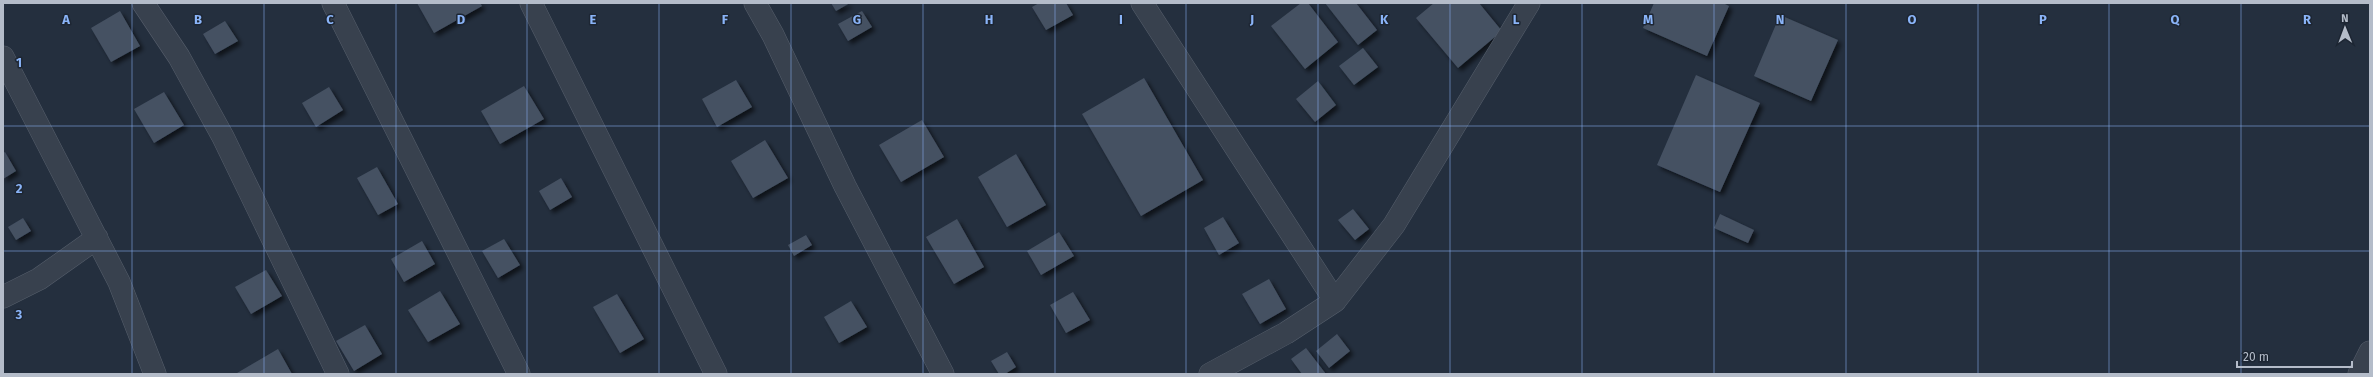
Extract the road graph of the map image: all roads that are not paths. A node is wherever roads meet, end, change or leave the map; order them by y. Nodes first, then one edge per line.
1 (143, 3) edge
2 (333, 3) edge
3 (531, 3) edge
4 (755, 3) edge
5 (1142, 3) edge
6 (1529, 3) edge
7 (3, 57) edge
8 (98, 238) junction
9 (3, 297) edge
10 (1335, 301) junction
11 (2370, 352) edge
12 (155, 374) edge
13 (338, 374) edge
14 (519, 374) edge
15 (716, 374) edge
16 (943, 374) edge
17 (1210, 374) edge
18 (2359, 374) edge

1 - 13 street
2 - 14 street
3 - 15 street
4 - 16 street
5 - 10 street
6 - 10 street
7 - 8 street
8 - 9 street
8 - 12 street
10 - 17 street
11 - 18 street

